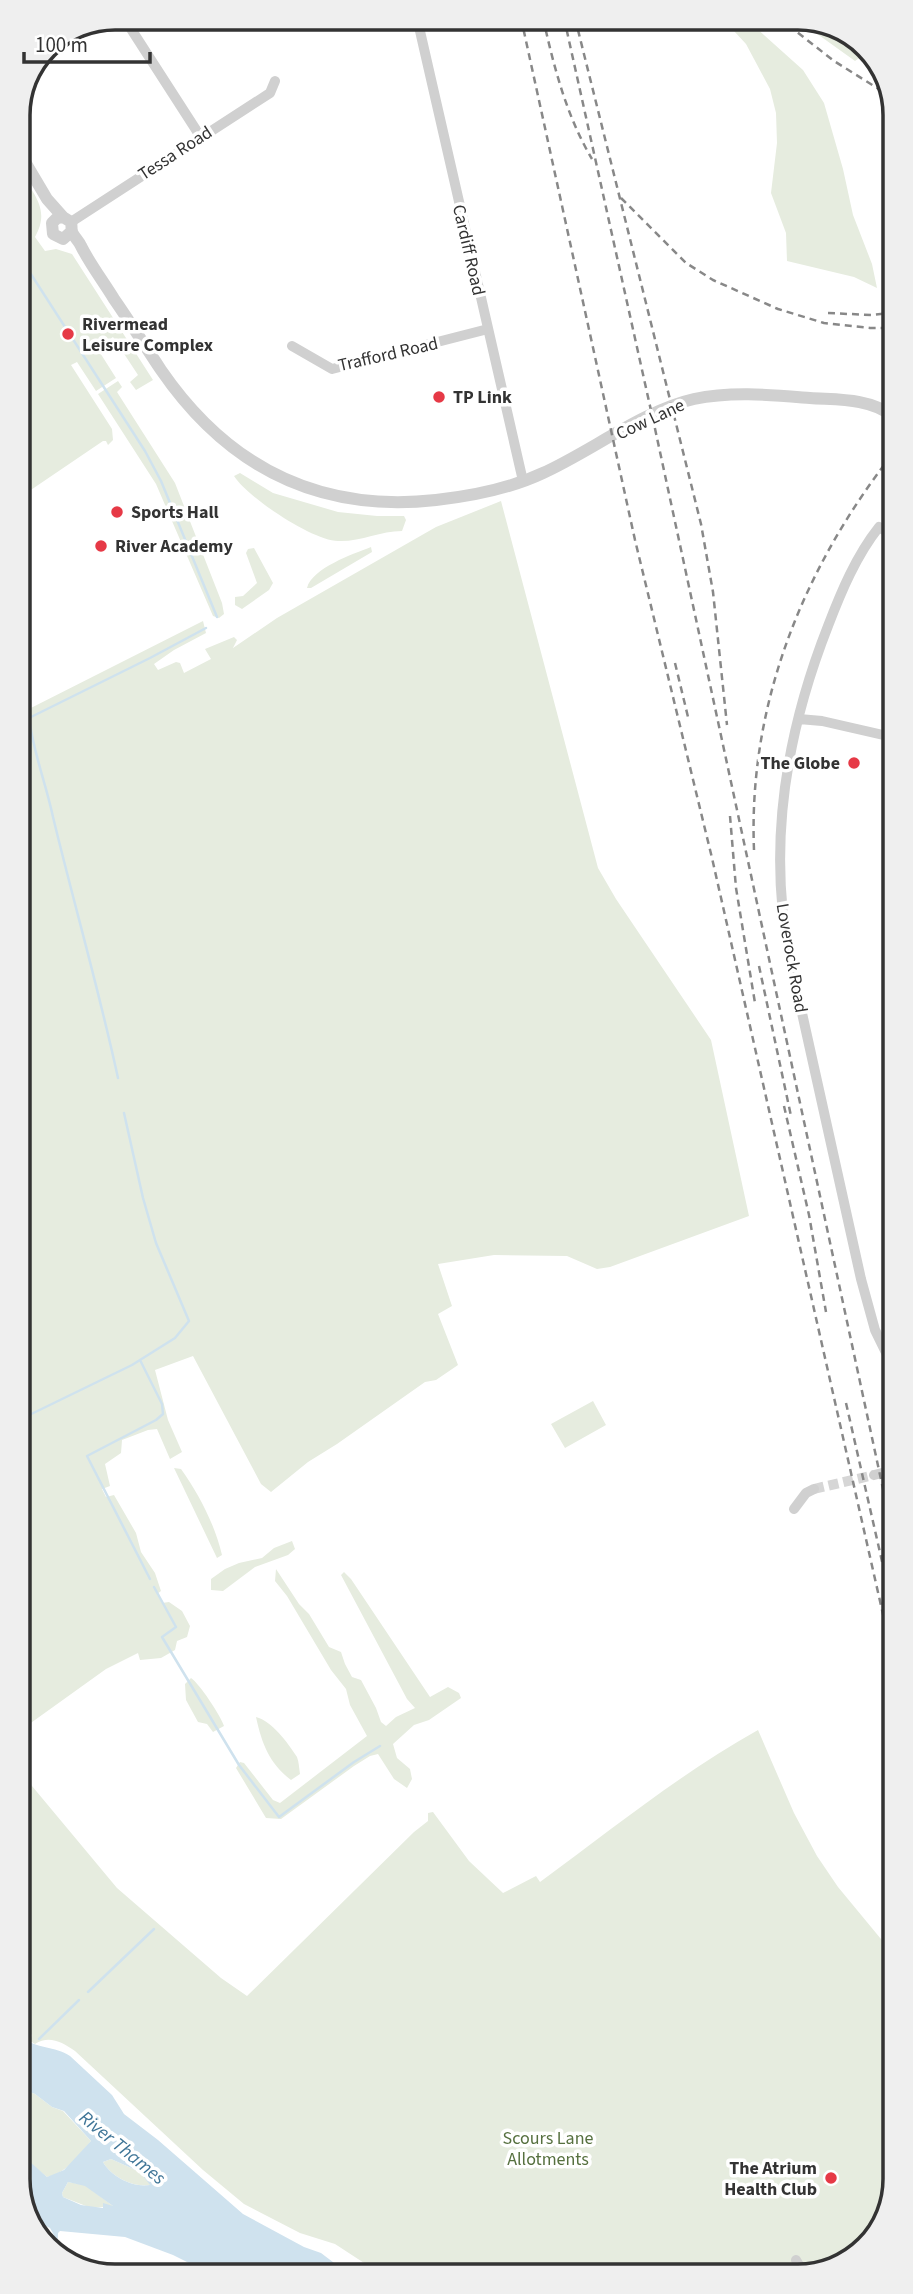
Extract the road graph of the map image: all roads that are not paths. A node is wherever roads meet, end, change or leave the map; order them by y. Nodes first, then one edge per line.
1 (132, 30) edge
2 (420, 30) edge
3 (275, 80) dead end
4 (200, 136) junction
5 (30, 170) edge
6 (64, 226) junction
7 (488, 329) junction
8 (292, 346) dead end
9 (883, 410) edge
10 (523, 481) junction
11 (883, 530) edge
12 (799, 719) junction
13 (883, 735) edge
14 (883, 1345) edge
15 (883, 1473) edge
16 (874, 1475) tunnel mouth
17 (814, 1489) tunnel mouth
18 (794, 1509) dead end
19 (796, 2260) dead end
20 (798, 2264) edge

1 - 4 street
2 - 7 street, Cardiff Road
3 - 4 street, Tessa Road
4 - 6 street, Tessa Road
5 - 6 street
6 - 10 street, Cow Lane
7 - 8 street, Trafford Road
7 - 10 street, Cardiff Road
9 - 10 street, Cow Lane
11 - 12 street, Loverock Road
12 - 13 street
12 - 14 street, Loverock Road
15 - 16 street
17 - 18 street
19 - 20 street

